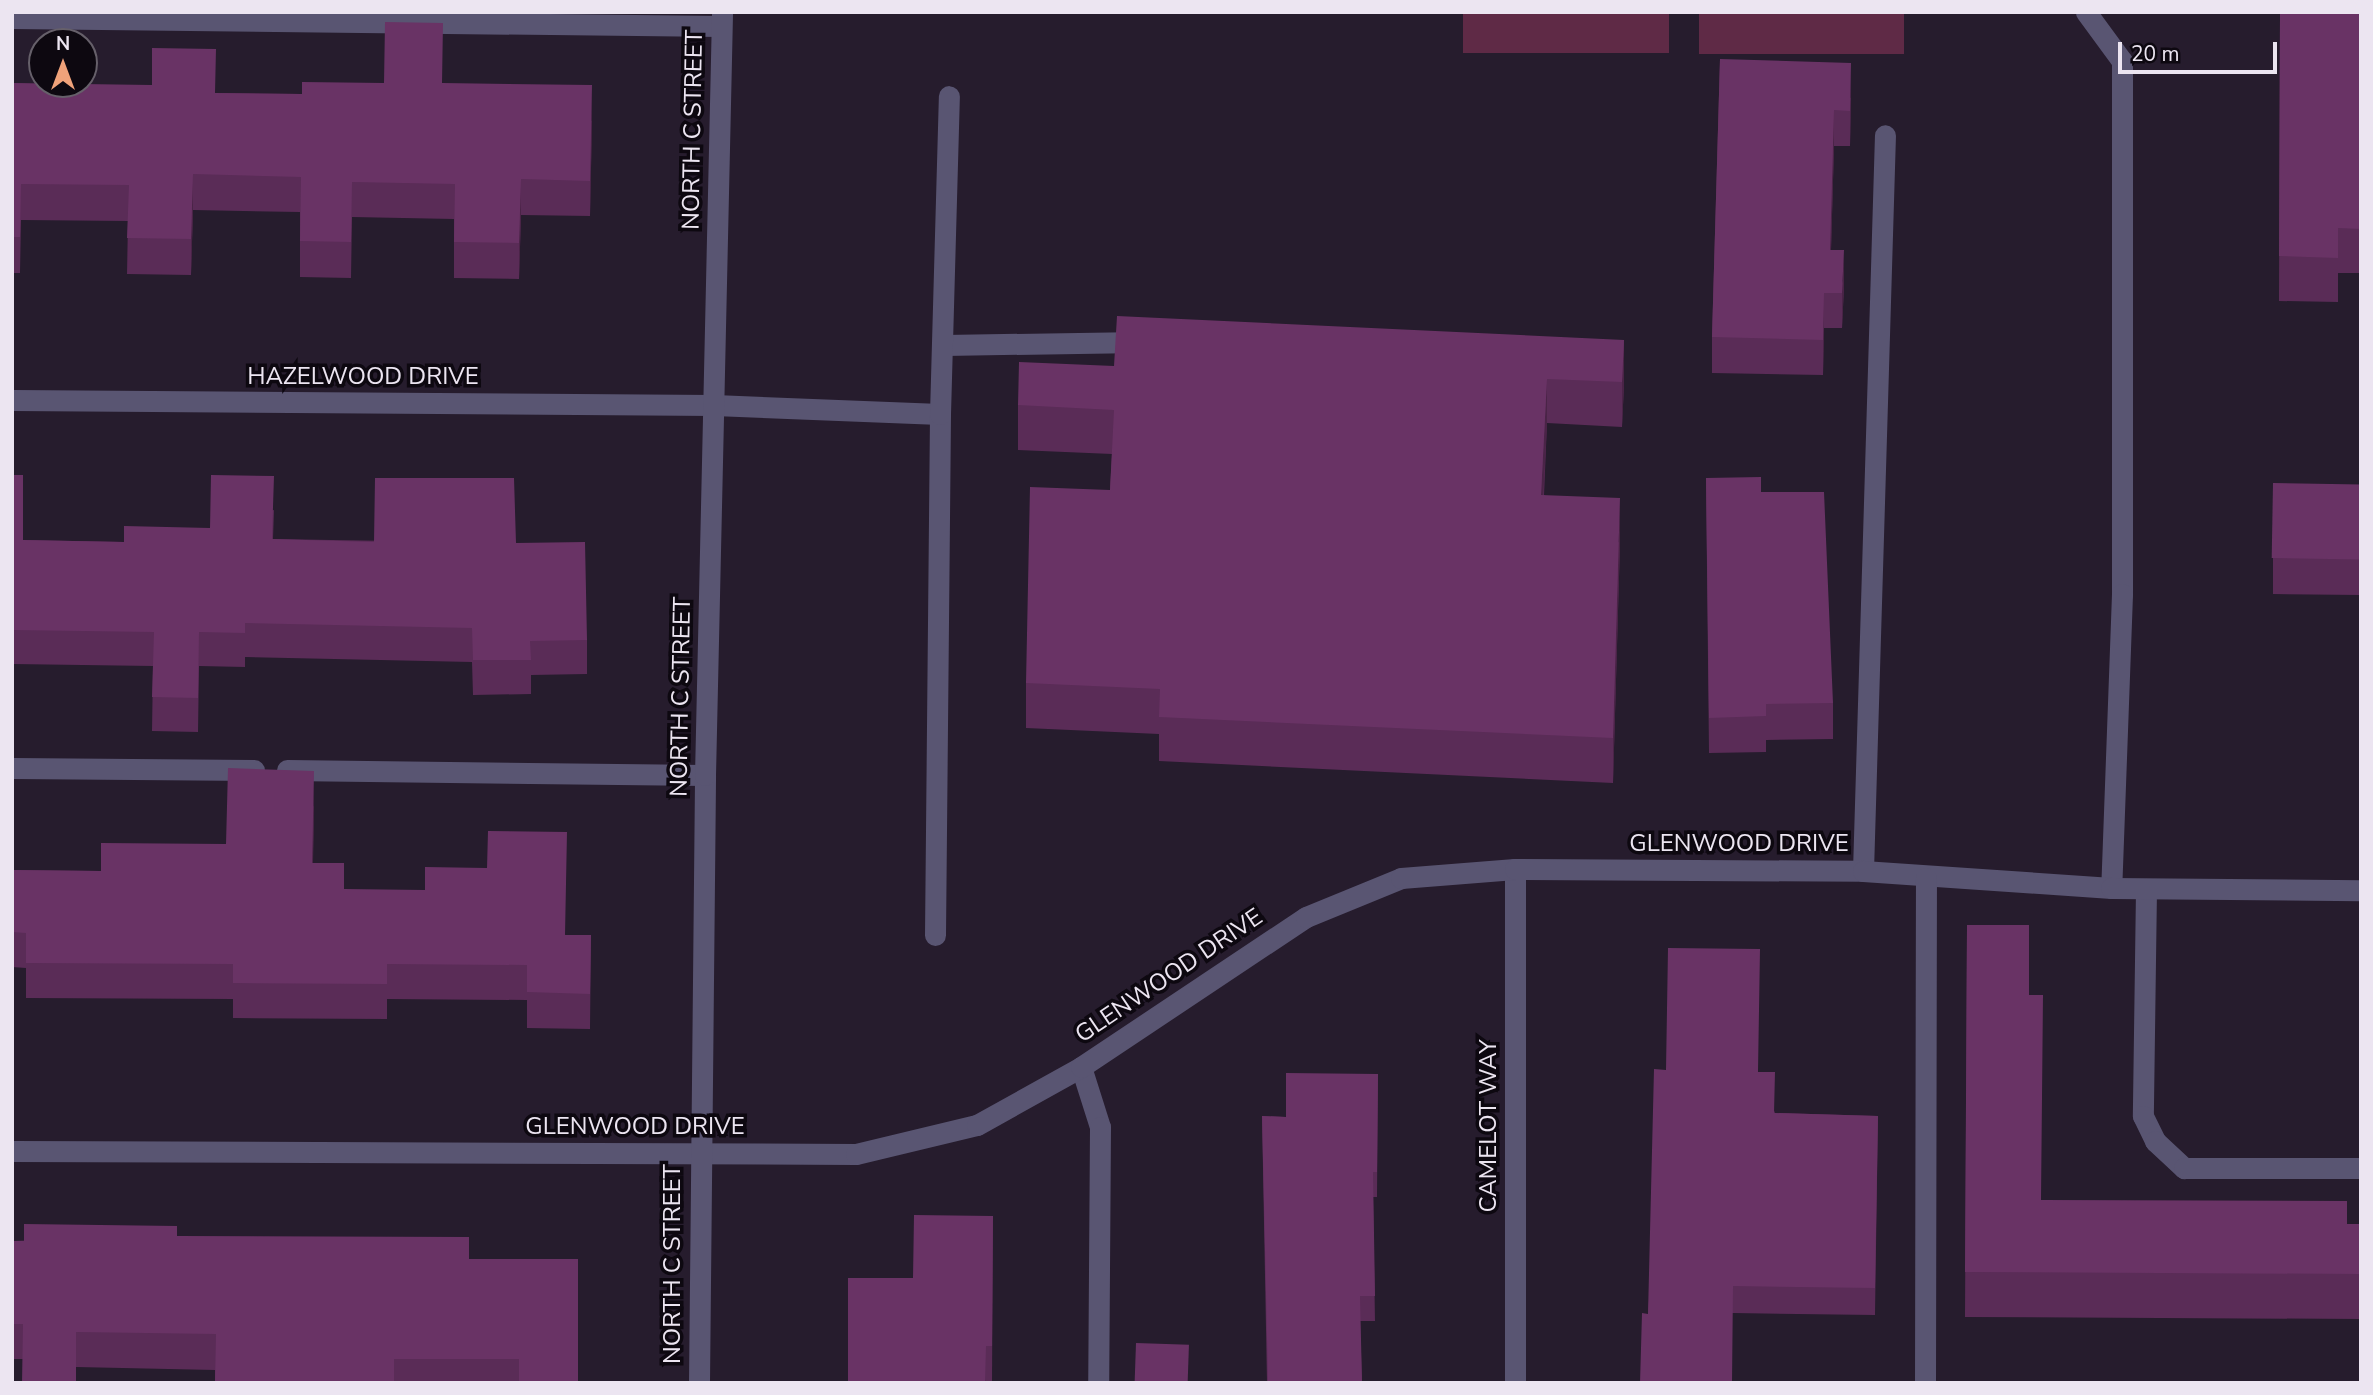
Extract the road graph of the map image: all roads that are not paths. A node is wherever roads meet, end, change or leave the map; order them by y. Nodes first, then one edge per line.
1 (2086, 12) edge
2 (12, 18) edge
3 (722, 19) edge
4 (949, 96) dead end
5 (1885, 135) dead end
6 (1162, 343) edge
7 (944, 345) junction
8 (12, 400) edge
9 (714, 405) junction
10 (940, 414) junction
11 (12, 768) edge
12 (705, 775) junction
13 (1515, 869) junction
14 (1863, 871) junction
15 (1926, 878) junction
16 (2111, 888) junction
17 (2146, 889) junction
18 (2361, 890) edge
19 (935, 935) dead end
20 (1080, 1067) junction
21 (12, 1152) edge
22 (700, 1153) junction
23 (2361, 1168) edge
24 (699, 1383) edge
25 (1098, 1383) edge
26 (1516, 1383) edge
27 (1925, 1383) edge

1 - 16 street
2 - 3 street
3 - 9 street, NORTH C STREET
4 - 7 street
5 - 14 street
6 - 7 street
7 - 10 street
8 - 9 street, HAZELWOOD DRIVE
9 - 10 street, HAZELWOOD DRIVE
9 - 12 street, NORTH C STREET
10 - 19 street
11 - 12 street
12 - 22 street, NORTH C STREET
13 - 14 street, GLENWOOD DRIVE
13 - 20 street, GLENWOOD DRIVE
13 - 26 street, CAMELOT WAY
14 - 15 street, GLENWOOD DRIVE
15 - 16 street, GLENWOOD DRIVE
15 - 27 street
16 - 17 street, GLENWOOD DRIVE
17 - 18 street, GLENWOOD DRIVE
17 - 23 street
20 - 22 street, GLENWOOD DRIVE
20 - 25 street
21 - 22 street, GLENWOOD DRIVE
22 - 24 street, NORTH C STREET

